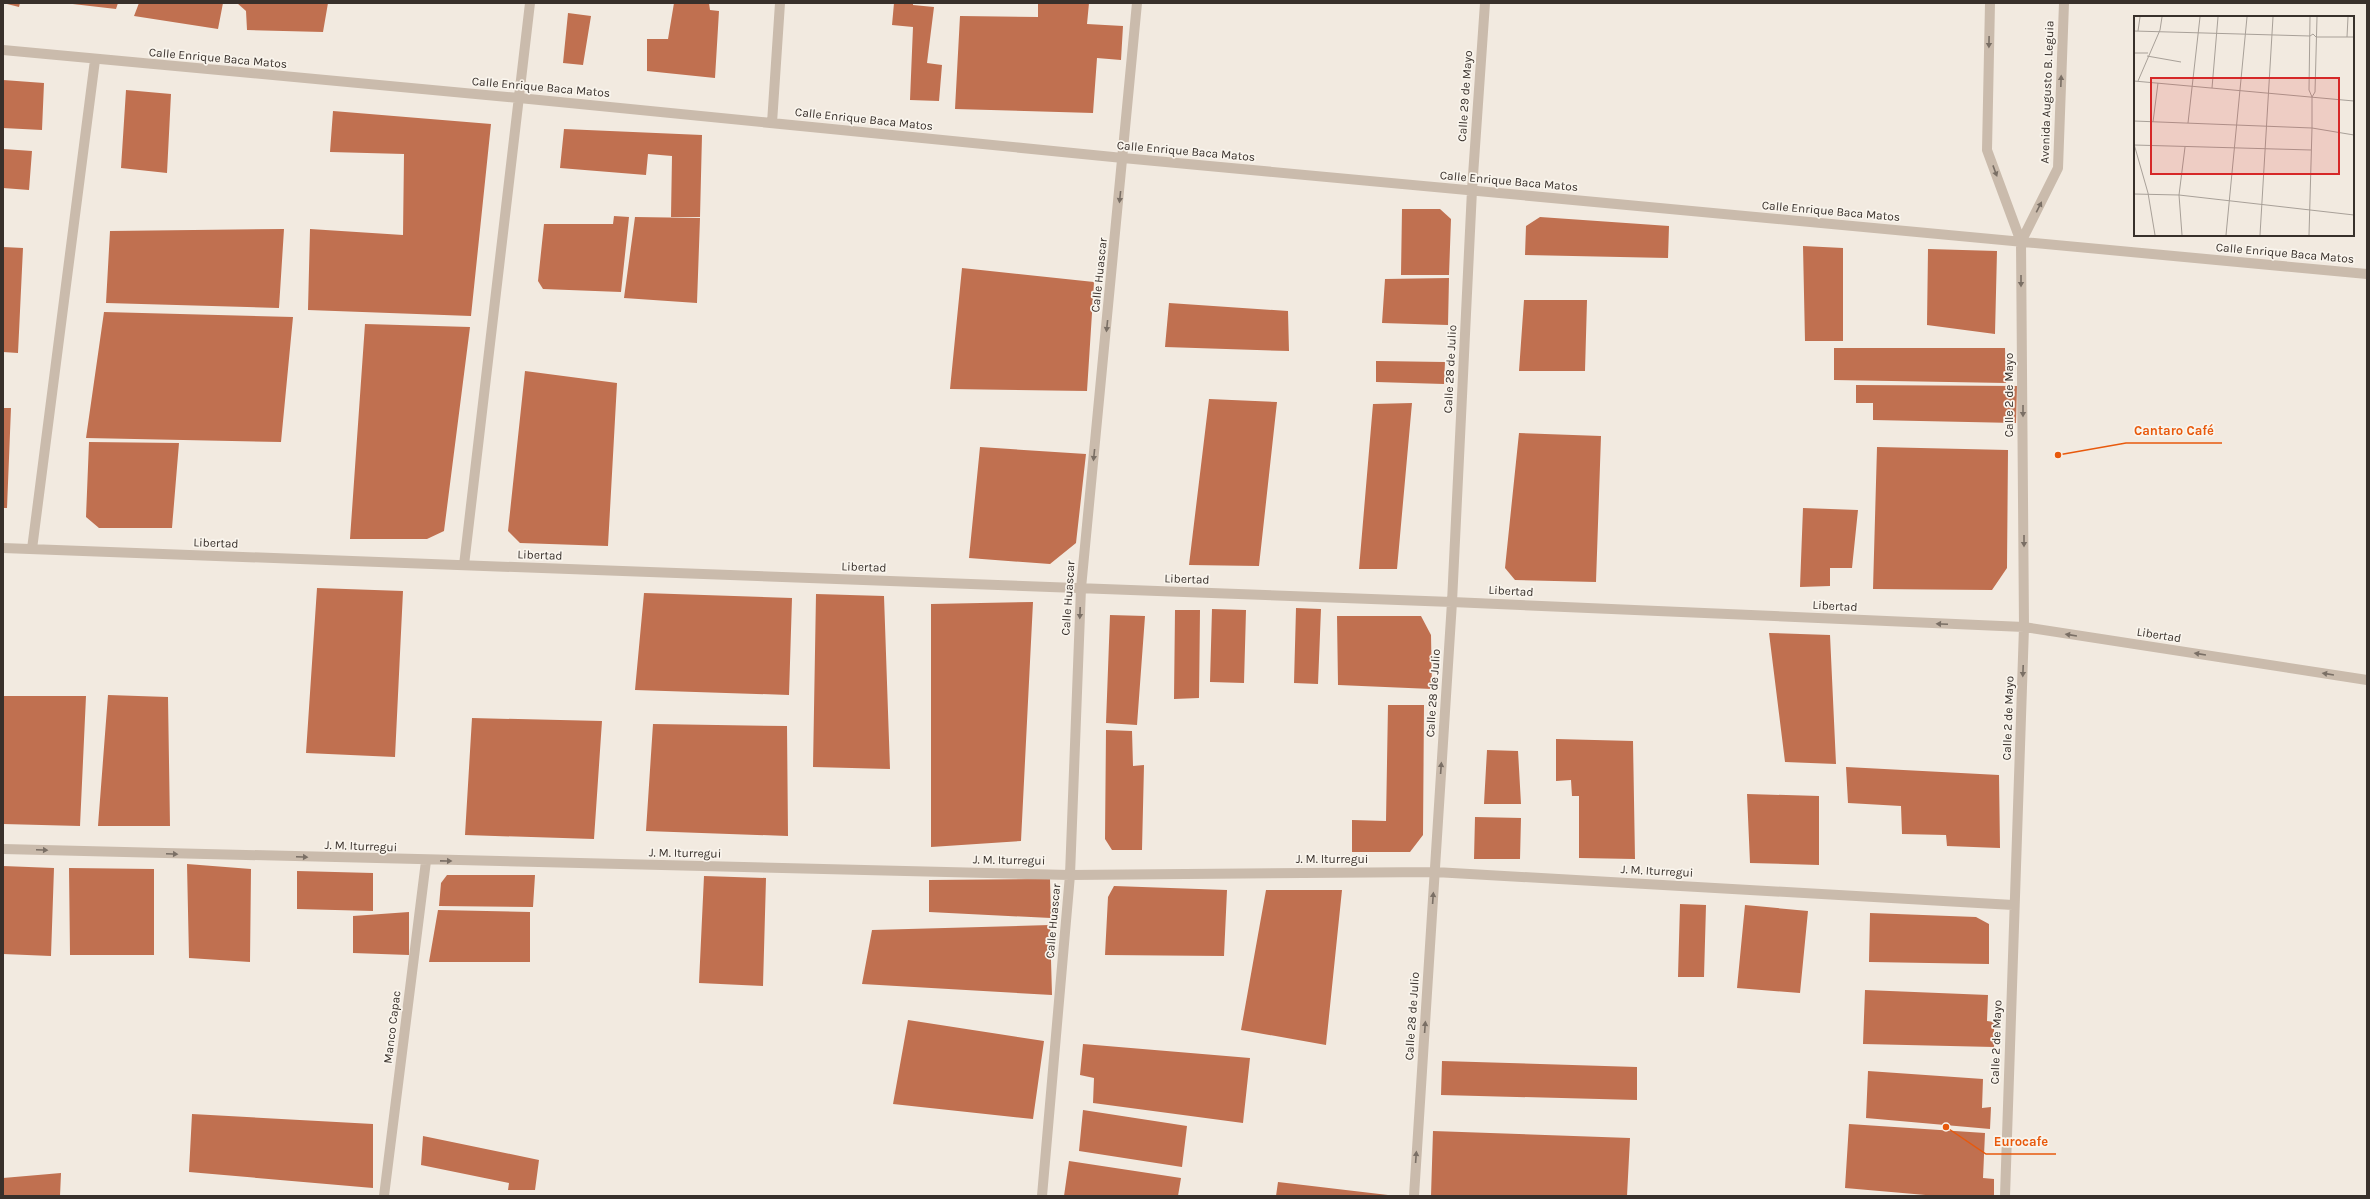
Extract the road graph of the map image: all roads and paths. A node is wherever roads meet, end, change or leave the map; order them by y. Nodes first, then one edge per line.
1 (530, 3) edge
2 (780, 3) edge
3 (1137, 3) edge
4 (1485, 3) edge
5 (1990, 3) edge
6 (2064, 3) edge
7 (3, 50) edge
8 (95, 60) junction
9 (519, 98) junction
10 (772, 122) junction
11 (1124, 158) junction
12 (1472, 190) junction
13 (2021, 242) junction
14 (2367, 274) edge
15 (3, 548) edge
16 (32, 549) junction
17 (464, 565) junction
18 (1081, 588) junction
19 (1452, 602) junction
20 (2024, 627) junction
21 (2367, 680) edge
22 (3, 849) edge
23 (426, 860) junction
24 (1435, 872) junction
25 (1070, 875) junction
26 (2013, 905) junction
27 (384, 1196) edge
28 (1042, 1196) edge
29 (1414, 1196) edge
30 (2005, 1196) edge

1 - 9 street
2 - 10 street
3 - 11 street, Calle Huascar
4 - 12 street, Calle 29 de Mayo
5 -> 13 street
13 -> 6 street, Avenida Augusto B. Leguia
7 - 8 street, Calle Enrique Baca Matos
8 - 9 street, Calle Enrique Baca Matos
8 - 16 street
9 - 10 street, Calle Enrique Baca Matos
9 - 17 street
10 - 11 street, Calle Enrique Baca Matos
11 - 12 street, Calle Enrique Baca Matos
11 -> 18 street, Calle Huascar
12 - 13 street, Calle Enrique Baca Matos
12 - 19 street, Calle 28 de Julio
13 - 14 street, Calle Enrique Baca Matos
13 -> 20 street, Calle 2 de Mayo
15 - 16 street, Libertad
16 - 17 street, Libertad
17 - 18 street, Libertad
18 - 19 street, Libertad
18 -> 25 street, Calle Huascar
20 -> 19 street, Libertad
24 -> 19 street, Calle 28 de Julio
21 -> 20 street, Libertad
20 -> 26 street, Calle 2 de Mayo
22 -> 23 street, J. M. Iturregui
23 -> 25 street, J. M. Iturregui
23 - 27 street, Manco Capac
24 - 25 street, J. M. Iturregui
24 - 26 street, J. M. Iturregui
29 -> 24 street, Calle 28 de Julio
25 - 28 street, Calle Huascar
26 - 30 street, Calle 2 de Mayo

